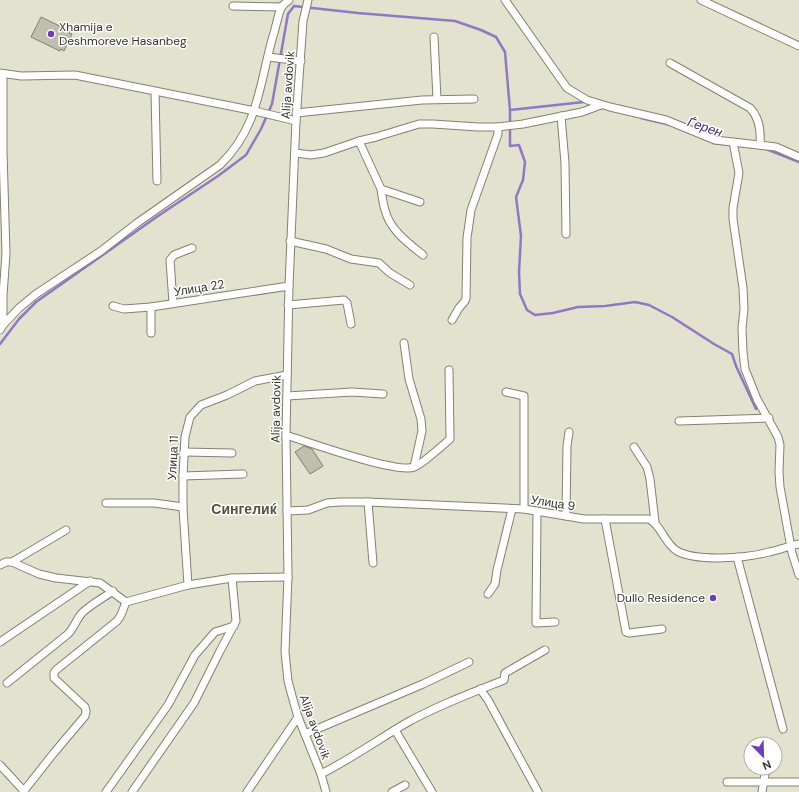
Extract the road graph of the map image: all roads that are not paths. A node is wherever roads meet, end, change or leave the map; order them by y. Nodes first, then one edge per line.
1 (289, 0) edge
2 (308, 0) edge
3 (505, 0) edge
4 (701, 0) edge
5 (233, 6) dead end
6 (282, 7) junction
7 (434, 37) dead end
8 (799, 46) edge
9 (270, 57) junction
10 (301, 61) junction
11 (670, 63) dead end
12 (1, 74) edge
13 (155, 92) junction
14 (474, 98) dead end
15 (437, 99) junction
16 (601, 105) junction
17 (258, 112) junction
18 (296, 113) junction
19 (561, 116) junction
20 (296, 121) junction
21 (502, 126) junction
22 (359, 141) junction
23 (733, 142) junction
24 (760, 145) junction
25 (295, 153) junction
26 (799, 157) edge
27 (2, 175) edge
28 (157, 181) dead end
29 (381, 189) junction
30 (420, 202) dead end
31 (566, 234) dead end
32 (3, 241) edge
33 (290, 241) junction
34 (192, 248) dead end
35 (423, 255) dead end
36 (410, 285) dead end
37 (288, 286) junction
38 (172, 303) junction
39 (288, 305) junction
40 (113, 306) dead end
41 (151, 307) junction
42 (452, 320) dead end
43 (351, 324) dead end
44 (2, 328) edge
45 (151, 333) dead end
46 (404, 343) dead end
47 (449, 370) dead end
48 (288, 375) junction
49 (506, 392) dead end
50 (383, 394) dead end
51 (287, 396) junction
52 (769, 418) junction
53 (679, 421) dead end
54 (569, 432) dead end
55 (286, 435) junction
56 (634, 447) dead end
57 (184, 452) junction
58 (232, 453) dead end
59 (414, 467) junction
60 (243, 474) dead end
61 (183, 476) junction
62 (368, 502) junction
63 (106, 503) dead end
64 (183, 507) junction
65 (512, 509) junction
66 (524, 509) junction
67 (286, 511) junction
68 (537, 511) junction
69 (566, 516) junction
70 (605, 519) junction
71 (655, 522) junction
72 (66, 530) dead end
73 (799, 544) edge
74 (791, 546) junction
75 (737, 557) junction
76 (12, 562) junction
77 (373, 563) dead end
78 (0, 565) edge
79 (799, 575) edge
80 (288, 577) junction
81 (232, 578) junction
82 (90, 580) junction
83 (188, 585) junction
84 (113, 591) junction
85 (488, 594) dead end
86 (126, 602) junction
87 (555, 622) dead end
88 (234, 626) junction
89 (662, 629) dead end
90 (0, 642) edge
91 (545, 650) dead end
92 (469, 662) dead end
93 (7, 683) dead end
94 (480, 689) junction
95 (298, 717) junction
96 (784, 729) dead end
97 (395, 730) junction
98 (305, 734) junction
99 (0, 765) edge
100 (321, 774) junction
101 (764, 776) edge
102 (727, 782) dead end
103 (763, 782) junction
104 (799, 782) edge
105 (405, 785) dead end
106 (24, 792) edge
107 (106, 792) edge
108 (132, 792) edge
109 (248, 792) edge
110 (326, 792) edge
111 (392, 792) edge
112 (432, 792) edge
113 (538, 792) edge
114 (762, 792) edge

1 - 6 street
2 - 10 street, Alija avdovik
3 - 16 street
4 - 8 street
5 - 6 street
6 - 9 street
7 - 15 street
9 - 10 street
9 - 17 street
10 - 18 street, Alija avdovik
11 - 24 street
12 - 13 street
12 - 27 street
13 - 17 street
13 - 28 street
14 - 15 street
15 - 18 street
16 - 19 street
16 - 23 street
17 - 20 street
17 - 44 street
18 - 20 street, Alija avdovik
19 - 21 street
19 - 31 street
20 - 25 street, Alija avdovik
21 - 22 street
21 - 42 street
22 - 25 street
22 - 29 street
23 - 24 street
23 - 52 street
24 - 26 street
25 - 33 street, Alija avdovik
27 - 32 street
29 - 30 street
29 - 35 street
32 - 44 street
33 - 36 street
33 - 37 street, Alija avdovik
34 - 38 street
37 - 38 street, Улица 22
37 - 39 street, Alija avdovik
38 - 41 street, Улица 22
39 - 43 street
39 - 48 street, Alija avdovik
40 - 41 street, Улица 22
41 - 45 street
46 - 59 street
47 - 59 street
48 - 51 street, Alija avdovik
48 - 57 street, Улица 11
49 - 66 street
50 - 51 street
51 - 55 street, Alija avdovik
52 - 53 street
52 - 74 street
54 - 69 street
55 - 59 street
55 - 67 street, Alija avdovik
56 - 71 street
57 - 58 street
57 - 61 street, Улица 11
60 - 61 street
61 - 64 street, Улица 11
62 - 65 street, Улица 9
62 - 67 street, Улица 9
62 - 77 street
63 - 64 street
64 - 83 street, Улица 11
65 - 66 street, Улица 9
65 - 85 street
66 - 68 street, Улица 9
67 - 80 street, Alija avdovik
68 - 69 street, Улица 9
68 - 87 street
69 - 70 street, Улица 9
70 - 71 street, Улица 9
70 - 89 street
71 - 75 street
72 - 76 street
73 - 74 street
74 - 75 street
74 - 79 street
75 - 96 street
76 - 78 street
76 - 82 street
80 - 81 street
80 - 95 street, Alija avdovik
81 - 83 street
81 - 88 street
82 - 84 street
82 - 90 street
83 - 86 street
84 - 86 street
84 - 93 street
86 - 106 street
88 - 107 street
88 - 108 street
91 - 94 street
92 - 98 street
94 - 97 street
94 - 113 street
95 - 98 street, Alija avdovik
95 - 109 street
97 - 100 street
97 - 112 street
98 - 100 street, Alija avdovik
99 - 106 street
100 - 110 street, Alija avdovik
101 - 103 street
102 - 103 street
103 - 104 street
103 - 114 street
105 - 111 street

